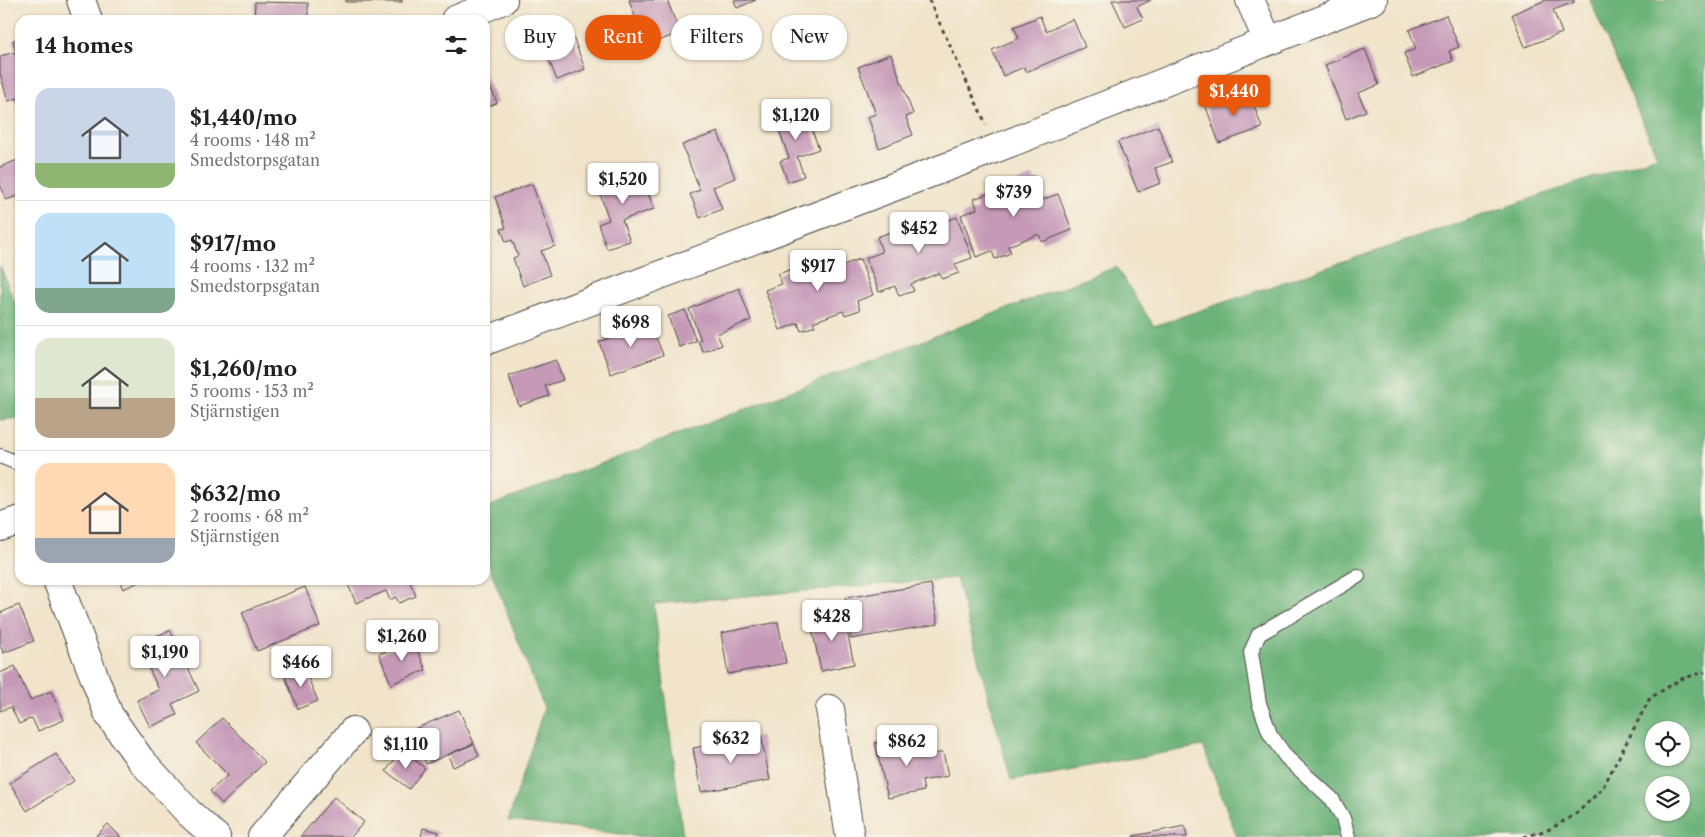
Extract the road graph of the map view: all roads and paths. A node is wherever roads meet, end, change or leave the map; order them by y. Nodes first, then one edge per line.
1 (80, 0) edge
2 (503, 0) edge
3 (929, 0) edge
4 (1250, 0) edge
5 (1373, 0) edge
6 (86, 15) edge
7 (467, 15) edge
8 (1268, 42) junction
9 (997, 148) junction
10 (490, 339) edge
11 (0, 456) edge
12 (15, 462) edge
13 (15, 522) edge
14 (0, 527) edge
15 (1358, 576) dead end
16 (59, 585) edge
17 (1705, 672) edge
18 (830, 709) dead end
19 (353, 731) dead end
20 (216, 837) edge
21 (262, 837) edge
22 (850, 837) edge
23 (1348, 837) edge
24 (1524, 837) edge

1 - 6 street
2 - 7 street
3 - 9 path
4 - 8 street
5 - 8 street
8 - 9 street
9 - 10 street
11 - 12 lane
13 - 14 street
15 - 23 lane
16 - 20 street
17 - 24 path
18 - 22 street
19 - 21 street

